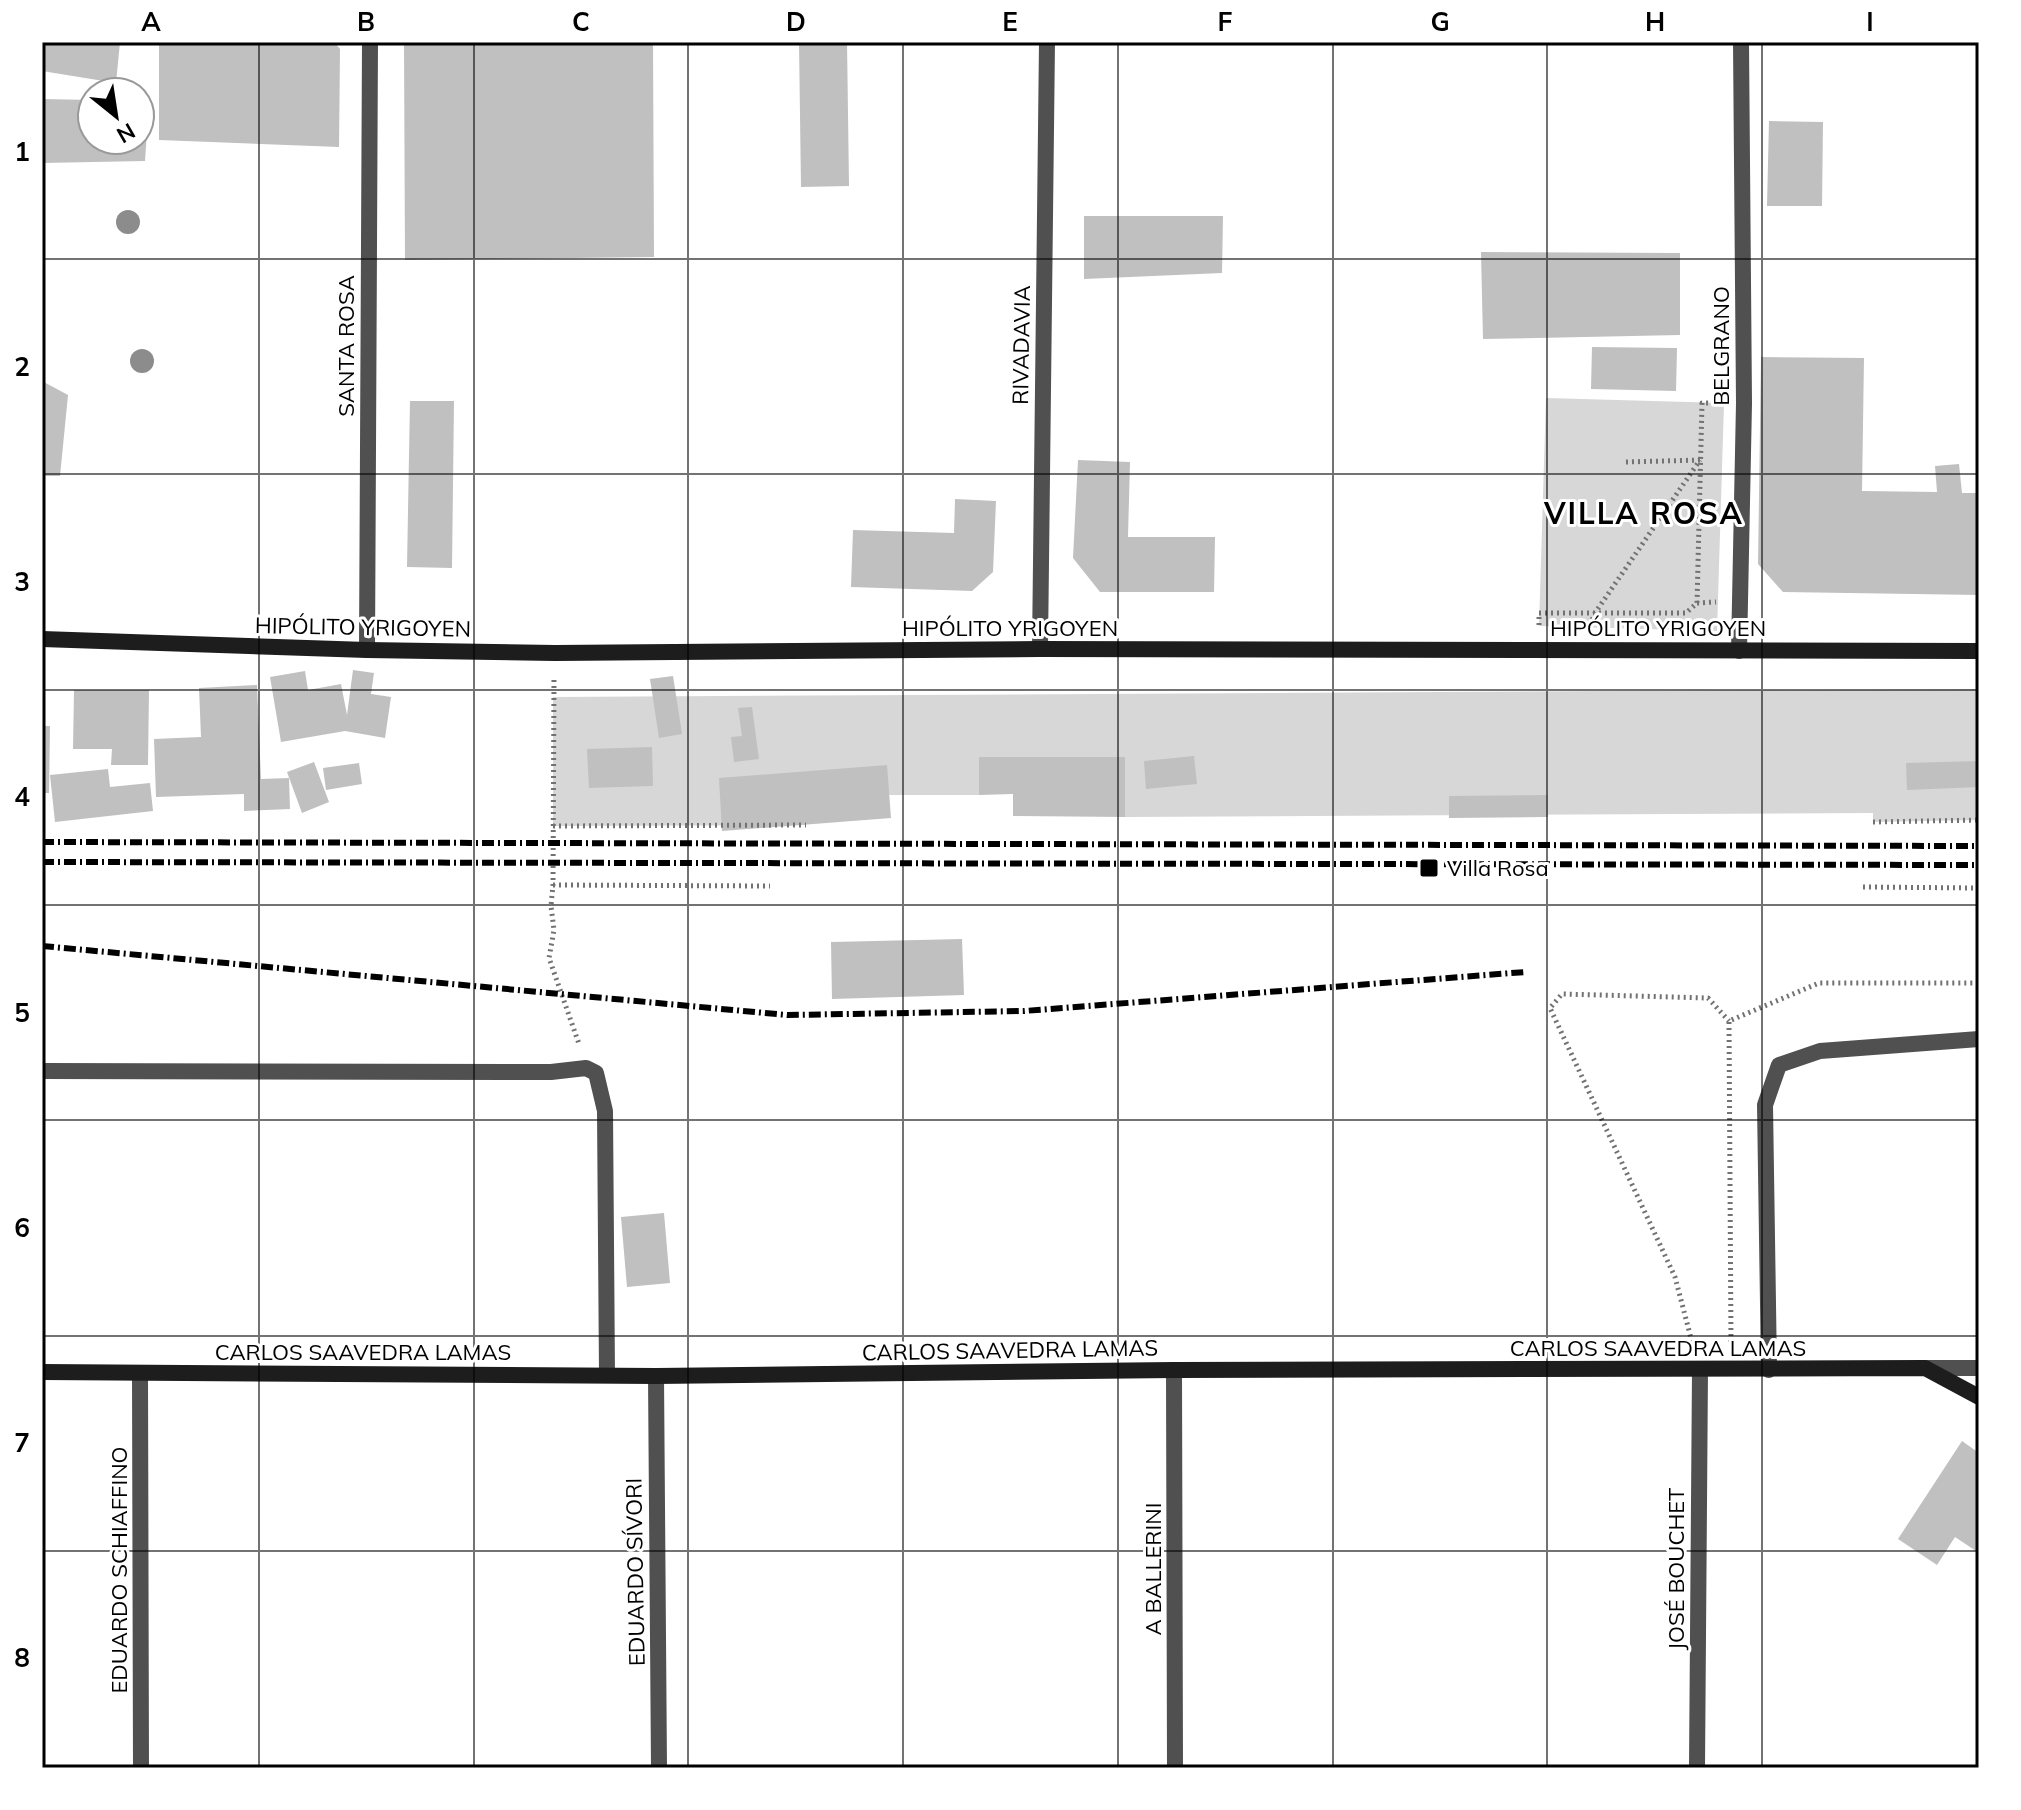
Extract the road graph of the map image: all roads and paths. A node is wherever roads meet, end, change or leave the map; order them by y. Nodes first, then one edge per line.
1 (370, 42) edge
2 (1047, 42) edge
3 (1741, 42) edge
4 (1702, 403) dead end
5 (1701, 460) junction
6 (1626, 462) dead end
7 (1539, 613) dead end
8 (1595, 613) junction
9 (42, 639) edge
10 (1040, 649) junction
11 (367, 650) junction
12 (1580, 651) junction
13 (1739, 651) junction
14 (1979, 651) edge
15 (555, 653) junction
16 (1979, 820) edge
17 (1873, 822) dead end
18 (806, 825) dead end
19 (553, 826) junction
20 (553, 885) junction
21 (770, 886) dead end
22 (1863, 887) dead end
23 (1979, 888) edge
24 (1729, 1021) dead end
25 (1979, 1039) edge
26 (586, 1068) junction
27 (42, 1071) edge
28 (1925, 1368) junction
29 (1979, 1368) edge
30 (1174, 1370) junction
31 (1700, 1370) junction
32 (1769, 1370) junction
33 (42, 1372) edge
34 (140, 1373) junction
35 (607, 1375) junction
36 (656, 1376) junction
37 (1979, 1397) edge
38 (141, 1768) edge
39 (659, 1768) edge
40 (1175, 1768) edge
41 (1697, 1768) edge

1 - 11 street, SANTA ROSA
2 - 10 street, RIVADAVIA
3 - 13 street, BELGRANO
4 - 5 path
5 - 6 path
5 - 8 path
5 - 8 path
7 - 8 path
8 - 12 path
9 - 11 main road, HIPÓLITO YRIGOYEN
10 - 12 main road, HIPÓLITO YRIGOYEN
10 - 15 main road, HIPÓLITO YRIGOYEN
11 - 15 main road, HIPÓLITO YRIGOYEN
12 - 13 main road, HIPÓLITO YRIGOYEN
13 - 14 main road, HIPÓLITO YRIGOYEN
15 - 19 path
16 - 17 path
18 - 19 path
19 - 20 path
20 - 21 path
20 - 26 path
22 - 23 path
24 - 31 path
25 - 32 street
26 - 27 street
26 - 35 street
28 - 29 street, CARLOS SAAVEDRA LAMAS
28 - 32 main road, CARLOS SAAVEDRA LAMAS
28 - 37 main road
30 - 31 main road, CARLOS SAAVEDRA LAMAS
30 - 36 main road, CARLOS SAAVEDRA LAMAS
30 - 40 street, A BALLERINI
31 - 32 main road, CARLOS SAAVEDRA LAMAS
31 - 41 street, JOSÉ BOUCHET
33 - 34 main road, CARLOS SAAVEDRA LAMAS
34 - 35 main road, CARLOS SAAVEDRA LAMAS
34 - 38 street, EDUARDO SCHIAFFINO
35 - 36 main road, CARLOS SAAVEDRA LAMAS
36 - 39 street, EDUARDO SÍVORI

